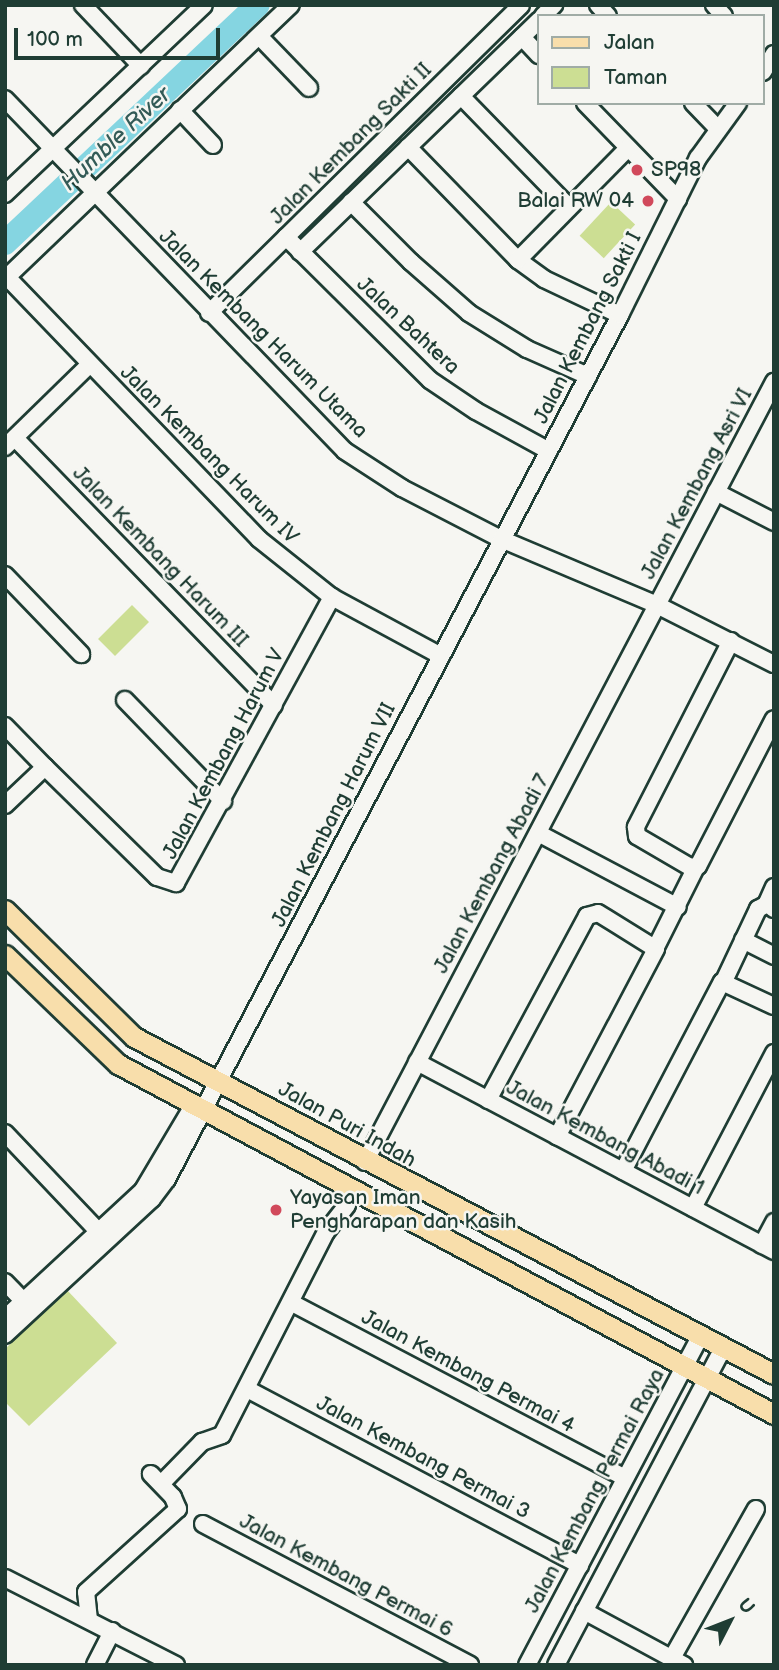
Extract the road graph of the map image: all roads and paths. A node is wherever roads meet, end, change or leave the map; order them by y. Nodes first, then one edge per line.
1 (83, 5) edge
2 (204, 5) edge
3 (291, 5) edge
4 (521, 5) edge
5 (538, 21) edge
6 (259, 36) junction
7 (522, 37) junction
8 (538, 54) edge
9 (141, 66) junction
10 (309, 88) dead end
11 (461, 96) junction
12 (5, 99) edge
13 (587, 105) edge
14 (695, 105) edge
15 (736, 105) edge
16 (180, 110) junction
17 (717, 128) junction
18 (213, 145) dead end
19 (408, 147) junction
20 (628, 148) junction
21 (57, 153) junction
22 (91, 189) junction
23 (5, 194) edge
24 (678, 199) junction
25 (352, 202) junction
26 (569, 207) junction
27 (286, 237) junction
28 (300, 252) junction
29 (518, 260) junction
30 (6, 278) edge
31 (209, 313) junction
32 (620, 315) junction
33 (89, 365) junction
34 (588, 376) junction
35 (772, 389) edge
36 (10, 442) edge
37 (549, 451) junction
38 (716, 492) junction
39 (774, 522) edge
40 (501, 539) junction
41 (5, 575) edge
42 (332, 597) junction
43 (657, 605) junction
44 (731, 641) junction
45 (81, 654) dead end
46 (441, 656) junction
47 (774, 664) edge
48 (125, 700) dead end
49 (274, 705) junction
50 (774, 719) edge
51 (5, 726) edge
52 (45, 767) junction
53 (223, 801) junction
54 (5, 805) edge
55 (538, 832) junction
56 (695, 867) junction
57 (774, 887) edge
58 (678, 907) junction
59 (771, 907) edge
60 (5, 910) edge
61 (743, 940) junction
62 (656, 947) junction
63 (5, 955) edge
64 (774, 956) edge
65 (724, 981) junction
66 (774, 1006) edge
67 (774, 1054) edge
68 (417, 1062) junction
69 (220, 1082) junction
70 (488, 1100) junction
71 (200, 1107) junction
72 (5, 1133) edge
73 (557, 1137) junction
74 (365, 1162) junction
75 (623, 1171) junction
76 (348, 1193) junction
77 (147, 1194) junction
78 (692, 1208) junction
79 (774, 1222) edge
80 (99, 1232) junction
81 (768, 1248) edge
82 (5, 1282) edge
83 (292, 1303) junction
84 (28, 1305) junction
85 (5, 1318) edge
86 (5, 1335) edge
87 (700, 1337) junction
88 (723, 1348) junction
89 (683, 1368) junction
90 (774, 1374) edge
91 (706, 1380) junction
92 (247, 1389) junction
93 (774, 1413) edge
94 (625, 1478) junction
95 (756, 1509) dead end
96 (203, 1524) dead end
97 (580, 1564) junction
98 (5, 1578) edge
99 (584, 1611) junction
100 (89, 1620) junction
101 (112, 1631) junction
102 (678, 1661) edge
103 (95, 1665) edge
104 (176, 1665) edge
105 (470, 1665) edge
106 (527, 1665) edge
107 (556, 1665) edge

1 - 9 street
2 - 9 street
3 - 6 street
4 - 27 street, Jalan Kembang Sakti II
5 - 7 street
6 - 10 street
6 - 16 street
7 - 8 street
7 - 11 street
9 - 21 street
11 - 19 street
11 - 26 street
12 - 21 street, Jalan Kembang Harum Utama
13 - 20 street
14 - 17 street
15 - 17 street, Jalan Kembang Sakti I
16 - 18 street
16 - 22 street
17 - 24 street, Jalan Kembang Sakti I
19 - 25 street
19 - 29 street
20 - 24 street
20 - 26 street
21 - 22 street, Jalan Kembang Harum Utama
21 - 23 street
22 - 30 street
22 - 31 street, Jalan Kembang Harum Utama
24 - 32 street, Jalan Kembang Sakti I
25 - 28 street
25 - 34 street
26 - 29 street
27 - 28 street, Jalan Bahtera
27 - 31 street, Jalan Kembang Sakti II
28 - 37 street, Jalan Bahtera
29 - 32 street
30 - 33 street, Jalan Kembang Harum IV
31 - 40 street, Jalan Kembang Harum Utama
32 - 34 street, Jalan Kembang Sakti I
33 - 36 street
33 - 42 street, Jalan Kembang Harum IV
34 - 37 street, Jalan Kembang Sakti I
35 - 38 street, Jalan Kembang Asri VI
36 - 49 street, Jalan Kembang Harum III
37 - 40 street, Jalan Kembang Sakti I
38 - 39 street
38 - 43 street, Jalan Kembang Asri VI
40 - 43 street, Jalan Kembang Harum Utama
40 - 46 street, Jalan Kembang Harum VII
41 - 45 street
42 - 46 street, Jalan Kembang Harum IV
42 - 49 street, Jalan Kembang Harum V
43 - 44 street, Jalan Kembang Harum Utama
43 - 55 street, Jalan Kembang Abadi 7
44 - 47 street, Jalan Kembang Harum Utama
44 - 56 street
46 - 69 street, Jalan Kembang Harum VII
48 - 53 street
49 - 53 street, Jalan Kembang Harum V
50 - 56 street
51 - 52 street
52 - 53 street, Jalan Kembang Harum V
52 - 54 street
55 - 58 street
55 - 68 street, Jalan Kembang Abadi 7
56 - 58 street
57 - 59 street
58 - 62 street
59 - 61 street
60 - 69 main road, Jalan Puri Indah
61 - 64 street
61 - 65 street
62 - 70 street
62 - 73 street
63 - 71 main road
65 - 66 street
65 - 75 street
67 - 78 street
68 - 70 street, Jalan Kembang Abadi 1
68 - 74 street, Jalan Kembang Abadi 7
69 - 71 street, Jalan Kembang Harum VII
69 - 74 main road, Jalan Puri Indah
70 - 73 street, Jalan Kembang Abadi 1
71 - 76 main road
71 - 77 street, Jalan Kembang Harum VII
72 - 80 street
73 - 75 street, Jalan Kembang Abadi 1
74 - 87 main road, Jalan Puri Indah
75 - 78 street, Jalan Kembang Abadi 1
76 - 83 street
76 - 89 main road
77 - 80 street
77 - 84 street
78 - 81 street, Jalan Kembang Abadi 1
79 - 81 street
80 - 84 street
82 - 84 street
83 - 92 street
83 - 94 street, Jalan Kembang Permai 4
84 - 85 street
84 - 86 street
87 - 88 main road, Jalan Puri Indah
87 - 89 street, Jalan Kembang Permai Raya
88 - 90 main road, Jalan Puri Indah
88 - 91 street
89 - 91 main road
89 - 94 street, Jalan Kembang Permai Raya
91 - 93 main road
91 - 99 street
92 - 97 street, Jalan Kembang Permai 3
92 - 100 street
94 - 97 street, Jalan Kembang Permai Raya
95 - 102 street
96 - 105 street, Jalan Kembang Permai 6
97 - 106 street, Jalan Kembang Permai Raya
98 - 100 street
99 - 102 street
99 - 107 street
100 - 101 street
101 - 103 street
101 - 104 street

